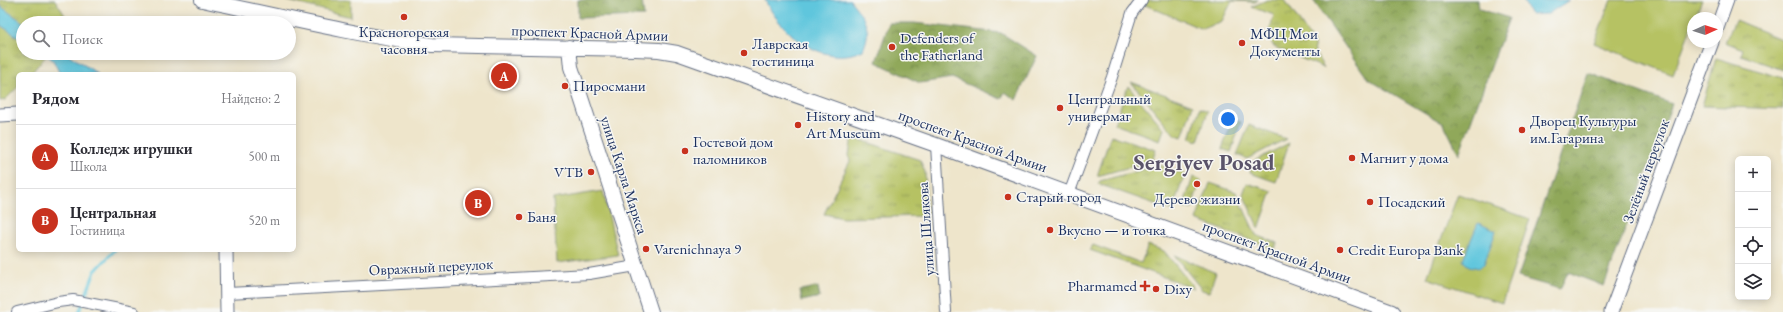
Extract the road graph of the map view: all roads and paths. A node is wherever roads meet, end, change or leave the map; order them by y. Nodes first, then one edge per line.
1 (202, 0) edge
2 (1142, 0) edge
3 (1727, 0) edge
4 (1723, 12) edge
5 (281, 16) edge
6 (296, 19) edge
7 (569, 47) junction
8 (1710, 48) edge
9 (16, 114) edge
10 (0, 115) edge
11 (936, 145) junction
12 (1069, 194) junction
13 (226, 252) edge
14 (636, 266) junction
15 (228, 293) junction
16 (17, 312) edge
17 (134, 312) edge
18 (228, 312) edge
19 (651, 312) edge
20 (946, 312) edge
21 (1392, 312) edge
22 (1611, 312) edge

1 - 5 main road, проспект Красной Армии
2 - 12 street
3 - 4 street
6 - 7 main road, проспект Красной Армии
7 - 11 main road, проспект Красной Армии
7 - 14 main road, улица Карла Маркса
8 - 22 street, Зелёный переулок
9 - 10 street
11 - 12 main road, проспект Красной Армии
11 - 20 street, улица Шлякова
12 - 21 main road, проспект Красной Армии
13 - 15 street
14 - 15 street, Овражный переулок
14 - 19 main road, улица Карла Маркса
15 - 18 street
16 - 17 street

